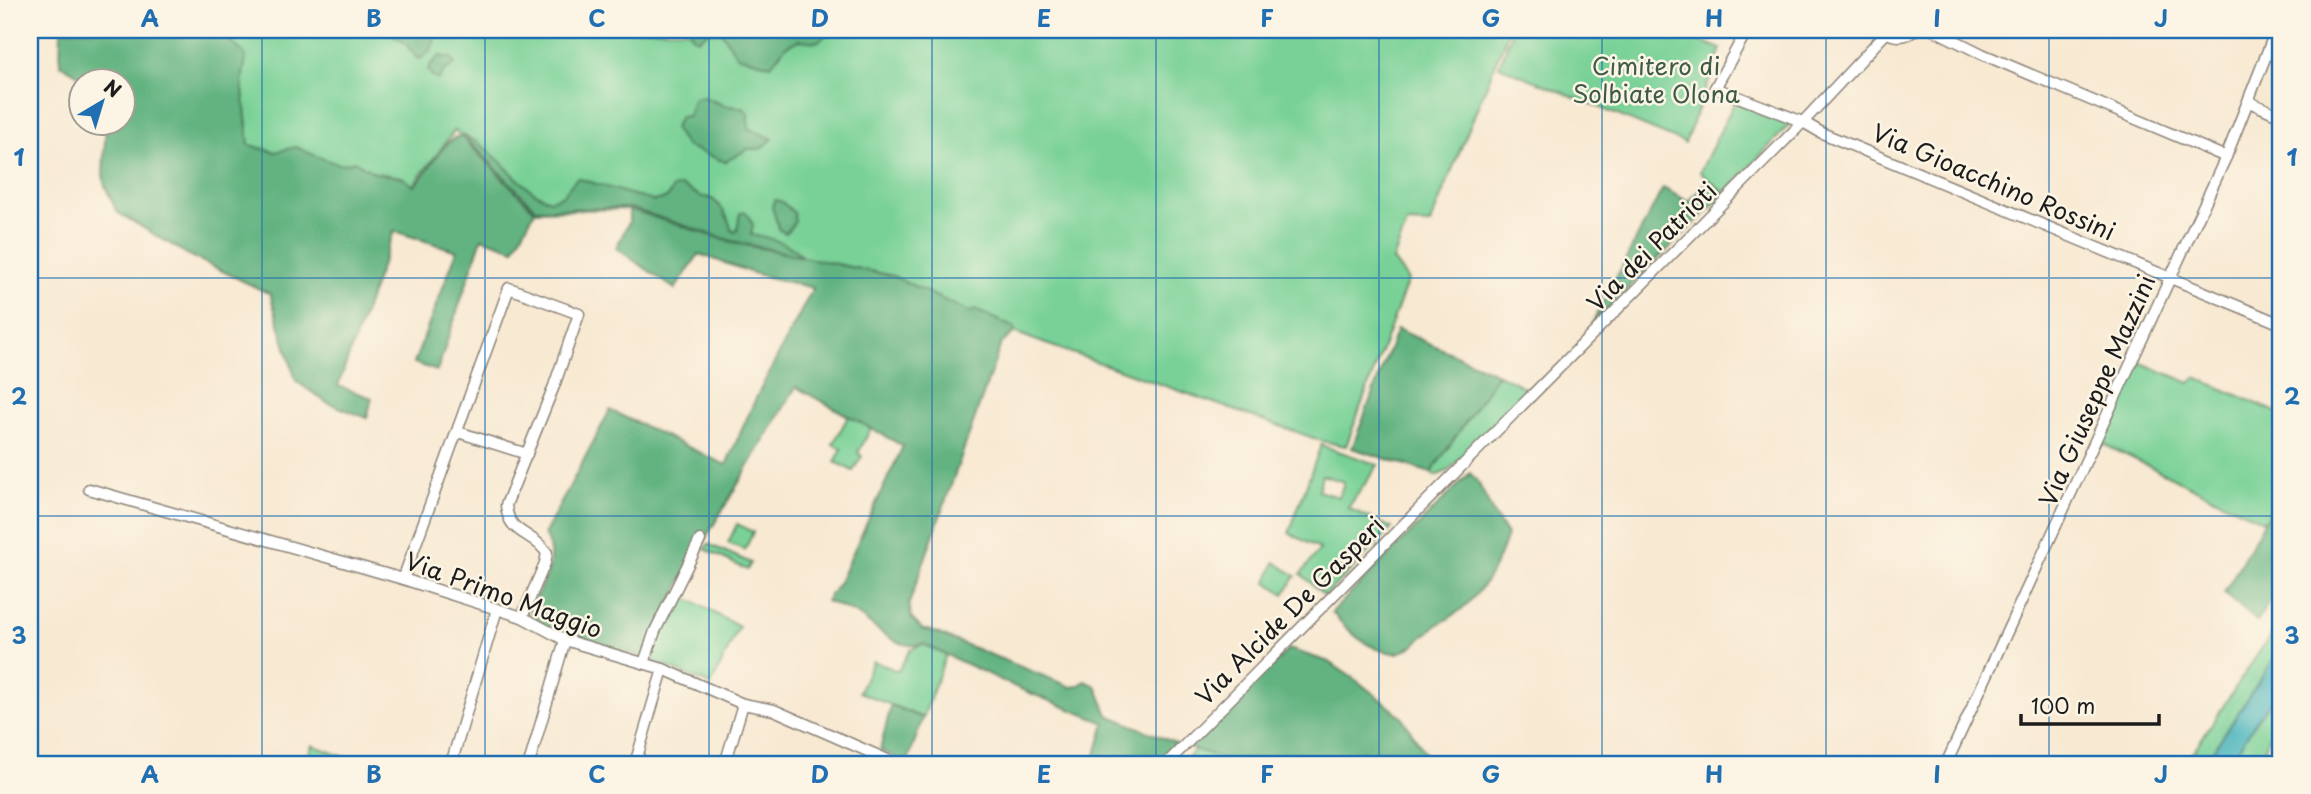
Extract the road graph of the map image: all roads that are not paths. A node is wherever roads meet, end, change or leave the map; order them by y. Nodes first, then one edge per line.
1 (1747, 30) edge
2 (1915, 30) edge
3 (1935, 30) edge
4 (2276, 30) edge
5 (1885, 31) edge
6 (2249, 102) junction
7 (2281, 116) edge
8 (1803, 122) junction
9 (2226, 157) junction
10 (2170, 277) junction
11 (2281, 324) edge
12 (458, 432) junction
13 (527, 454) junction
14 (1442, 486) joint
15 (89, 489) dead end
16 (700, 540) dead end
17 (403, 579) junction
18 (497, 609) junction
19 (522, 617) junction
20 (565, 640) junction
21 (644, 663) junction
22 (663, 669) junction
23 (743, 704) junction
24 (451, 764) edge
25 (528, 764) edge
26 (635, 764) edge
27 (725, 764) edge
28 (897, 764) edge
29 (1166, 764) edge
30 (1946, 764) edge

1 - 8 street, Via Gioacchino Rossini
2 - 5 street
3 - 9 street
4 - 6 street, Via Giuseppe Mazzini
5 - 8 street, Via dei Patrioti
6 - 7 street
6 - 9 street, Via Giuseppe Mazzini
8 - 10 street, Via Gioacchino Rossini
8 - 14 street, Via dei Patrioti
9 - 10 street, Via Giuseppe Mazzini
10 - 11 street, Via Gioacchino Rossini
10 - 30 street, Via Giuseppe Mazzini
12 - 13 street
12 - 13 street
12 - 17 street
13 - 19 street
14 - 29 street, Via Alcide De Gasperi
15 - 17 street, Via Primo Maggio
16 - 21 street
17 - 18 street, Via Primo Maggio
18 - 19 street, Via Primo Maggio
18 - 24 street
19 - 20 street, Via Primo Maggio
20 - 21 street, Via Primo Maggio
20 - 25 street
21 - 22 street, Via Primo Maggio
22 - 23 street, Via Primo Maggio
22 - 26 street
23 - 27 street
23 - 28 street, Via Primo Maggio

